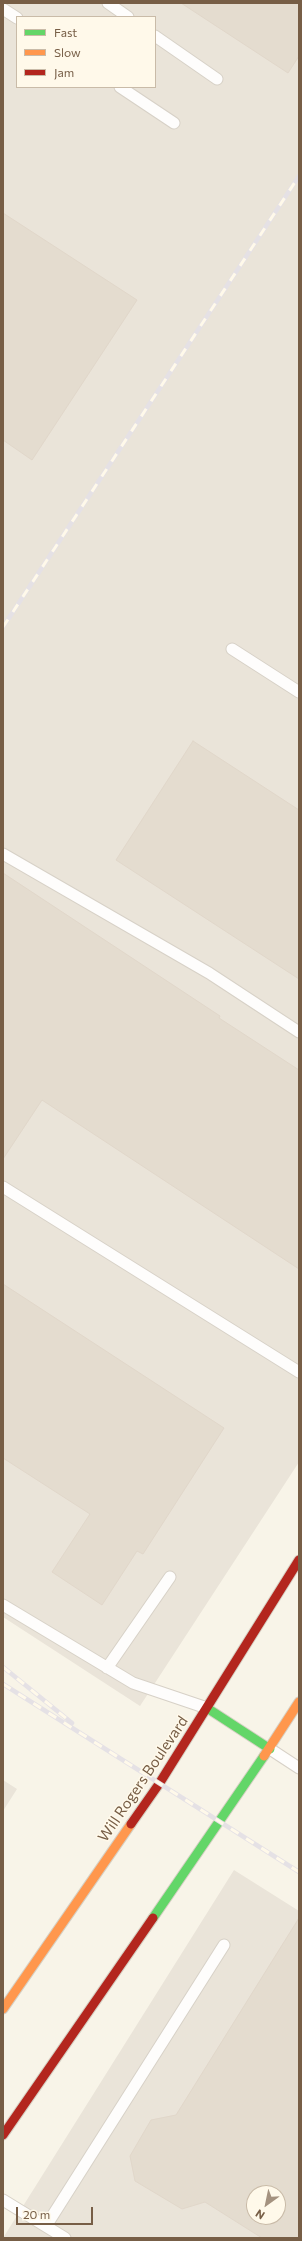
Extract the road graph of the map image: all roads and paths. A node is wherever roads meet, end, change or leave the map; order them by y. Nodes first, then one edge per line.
1 (108, 3) edge
2 (3, 9) edge
3 (127, 16) edge
4 (16, 17) edge
5 (156, 37) edge
6 (217, 80) dead end
7 (122, 88) edge
8 (174, 123) dead end
9 (232, 649) dead end
10 (299, 692) edge
11 (3, 854) edge
12 (299, 1032) edge
13 (3, 1187) edge
14 (299, 1372) edge
15 (299, 1560) edge
16 (170, 1577) dead end
17 (3, 1605) edge
18 (107, 1668) junction
19 (299, 1702) edge
20 (207, 1708) junction
21 (270, 1749) junction
22 (299, 1768) edge
23 (224, 1945) dead end
24 (3, 2009) edge
25 (3, 2135) edge
26 (3, 2200) edge
27 (46, 2226) junction
28 (65, 2238) edge

1 - 3 lane
2 - 4 lane
5 - 6 lane
7 - 8 lane
9 - 10 lane
11 - 12 lane
13 - 14 lane
15 - 20 main road, Will Rogers Boulevard
16 - 18 lane
17 - 18 lane
18 - 20 lane
19 - 21 main road
20 - 21 main road
20 - 24 main road, Will Rogers Boulevard
21 - 22 lane
21 - 25 main road
23 - 27 lane
26 - 27 lane
27 - 28 lane

